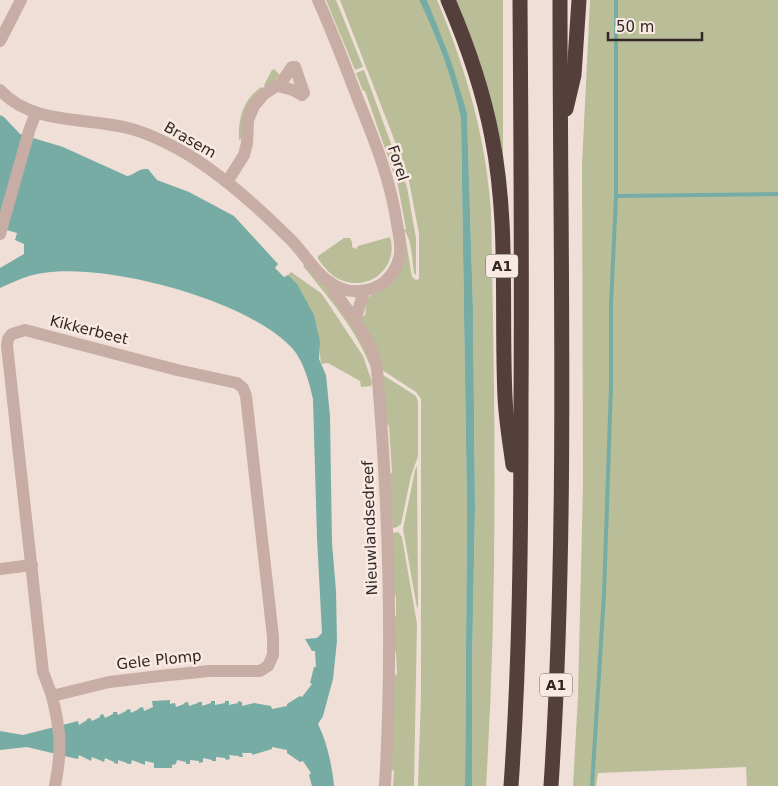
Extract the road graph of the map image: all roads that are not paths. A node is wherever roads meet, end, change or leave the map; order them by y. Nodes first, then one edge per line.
1 (21, 0) edge
2 (318, 0) edge
3 (448, 0) edge
4 (520, 0) edge
5 (560, 0) edge
6 (579, 0) edge
7 (0, 41) edge
8 (278, 86) dead end
9 (0, 90) edge
10 (36, 113) junction
11 (560, 132) junction
12 (227, 182) junction
13 (0, 234) edge
14 (330, 282) junction
15 (364, 291) junction
16 (354, 321) junction
17 (261, 532) joint
18 (521, 538) junction
19 (32, 565) junction
20 (0, 569) edge
21 (52, 696) junction
22 (55, 786) edge
23 (385, 786) edge
24 (511, 786) edge
25 (551, 786) edge

1 - 7 street
2 - 15 street, Forel
3 - 18 highway, A1
4 - 18 highway, A1
5 - 11 highway, A1
6 - 11 highway, A1
8 - 12 street
9 - 10 street, Brasem
10 - 12 street, Brasem
10 - 13 street
11 - 25 highway, A1
12 - 14 street, Brasem
14 - 15 street
14 - 16 street, Nieuwlandsedreef
15 - 16 street
16 - 23 street, Nieuwlandsedreef
17 - 19 street, Kikkerbeet
17 - 21 street, Gele Plomp
18 - 24 highway, A1
19 - 20 street
19 - 21 street
21 - 22 street

